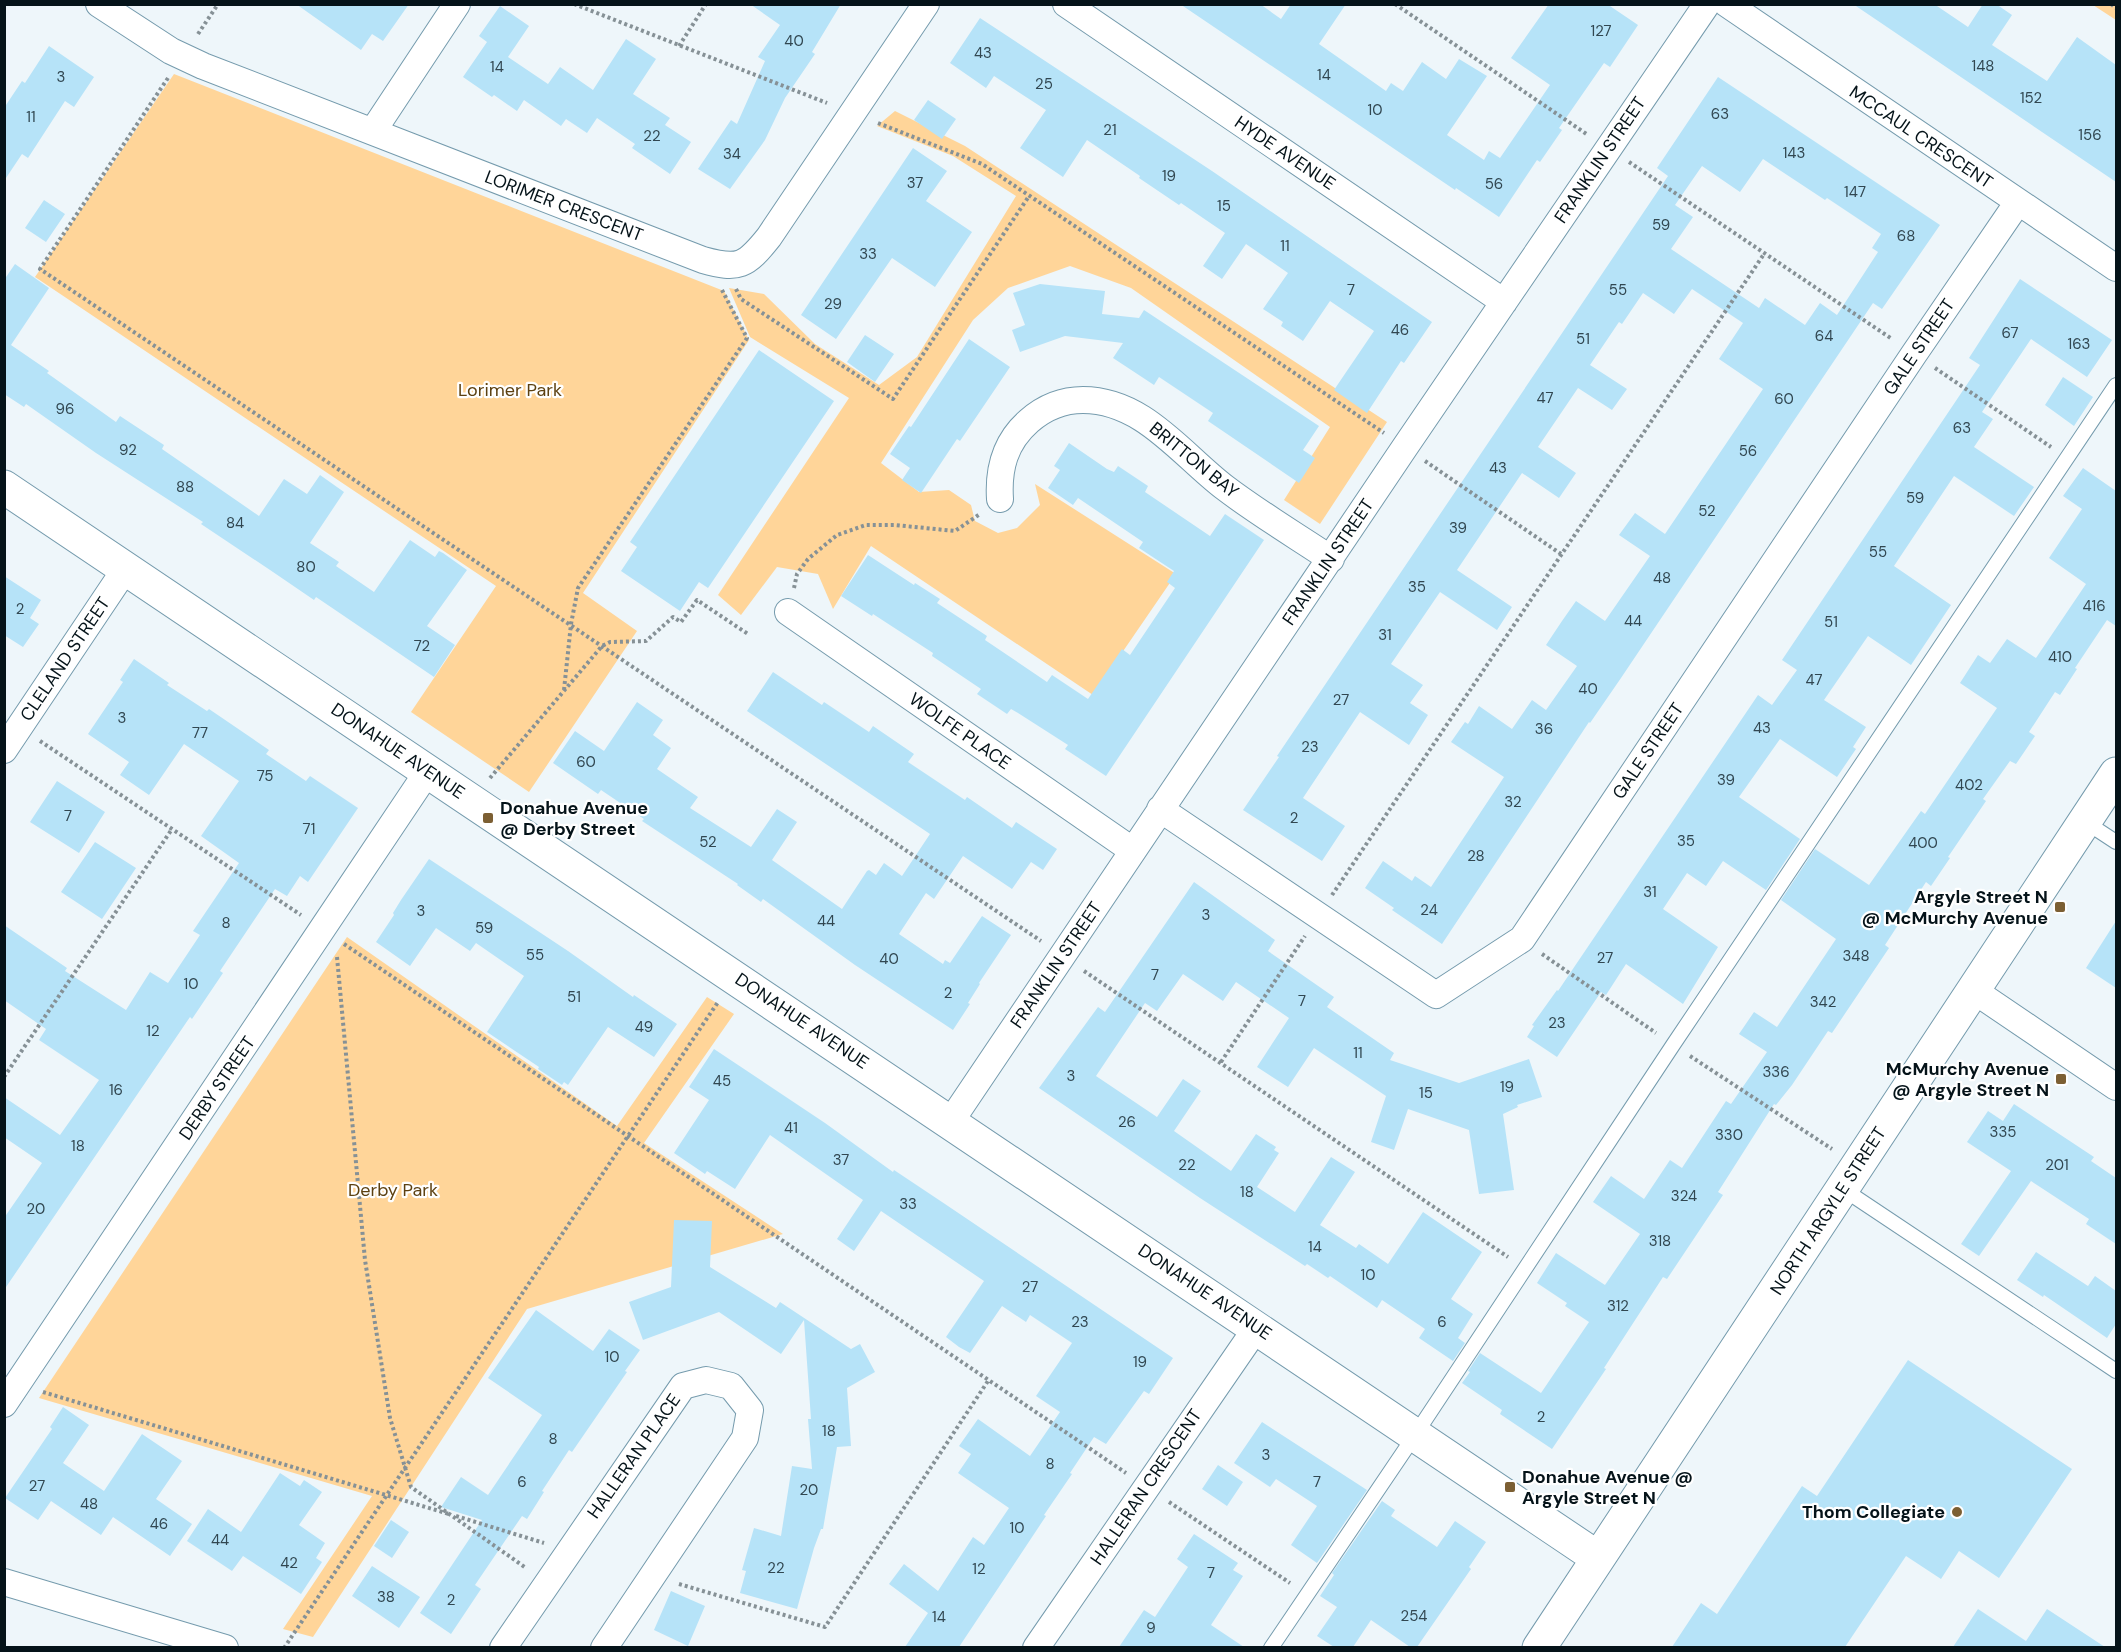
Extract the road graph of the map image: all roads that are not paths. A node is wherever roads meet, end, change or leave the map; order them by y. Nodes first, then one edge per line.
1 (99, 4) edge
2 (457, 4) edge
3 (926, 4) edge
4 (1066, 4) edge
5 (1707, 4) edge
6 (1727, 4) edge
7 (373, 131) junction
8 (2018, 202) junction
9 (2116, 268) edge
10 (1504, 302) junction
11 (2116, 385) edge
12 (4, 486) edge
13 (999, 499) road end
14 (1331, 559) junction
15 (126, 568) junction
16 (788, 612) road end
17 (4, 750) edge
18 (428, 771) junction
19 (2116, 774) edge
20 (1161, 809) junction
21 (2084, 821) junction
22 (2116, 842) edge
23 (1132, 850) junction
24 (1973, 990) junction
25 (2116, 1087) edge
26 (951, 1121) junction
27 (1842, 1189) junction
28 (1257, 1327) junction
29 (2116, 1371) edge
30 (11, 1394) edge
31 (1415, 1436) junction
32 (1598, 1558) junction
33 (4, 1582) edge
34 (225, 1647) edge
35 (503, 1647) edge
36 (604, 1647) edge
37 (1036, 1647) edge
38 (1271, 1647) edge
39 (1539, 1647) edge

1 - 7 street, LORIMER CRESCENT
2 - 7 street
3 - 7 street, LORIMER CRESCENT
4 - 10 street, HYDE AVENUE
5 - 10 street, FRANKLIN STREET
6 - 8 street, MCCAUL CRESCENT
8 - 9 street, MCCAUL CRESCENT
8 - 20 street, GALE STREET
10 - 14 street, FRANKLIN STREET
11 - 31 lane
12 - 15 street, DONAHUE AVENUE
13 - 14 street, BRITTON BAY
14 - 20 street, FRANKLIN STREET
15 - 17 street, CLELAND STREET
15 - 18 street, DONAHUE AVENUE
16 - 23 street, WOLFE PLACE
18 - 26 street, DONAHUE AVENUE
18 - 30 street, DERBY STREET
19 - 21 street, NORTH ARGYLE STREET
20 - 23 street, FRANKLIN STREET
21 - 22 lane
21 - 24 street, NORTH ARGYLE STREET
23 - 26 street, FRANKLIN STREET
24 - 25 street
24 - 27 street, NORTH ARGYLE STREET
26 - 28 street, DONAHUE AVENUE
27 - 29 lane
27 - 32 street, NORTH ARGYLE STREET
28 - 31 street, DONAHUE AVENUE
28 - 37 street, HALLERAN CRESCENT
31 - 32 street, DONAHUE AVENUE
31 - 38 lane
32 - 39 street, NORTH ARGYLE STREET
33 - 34 street
35 - 36 street, HALLERAN PLACE

